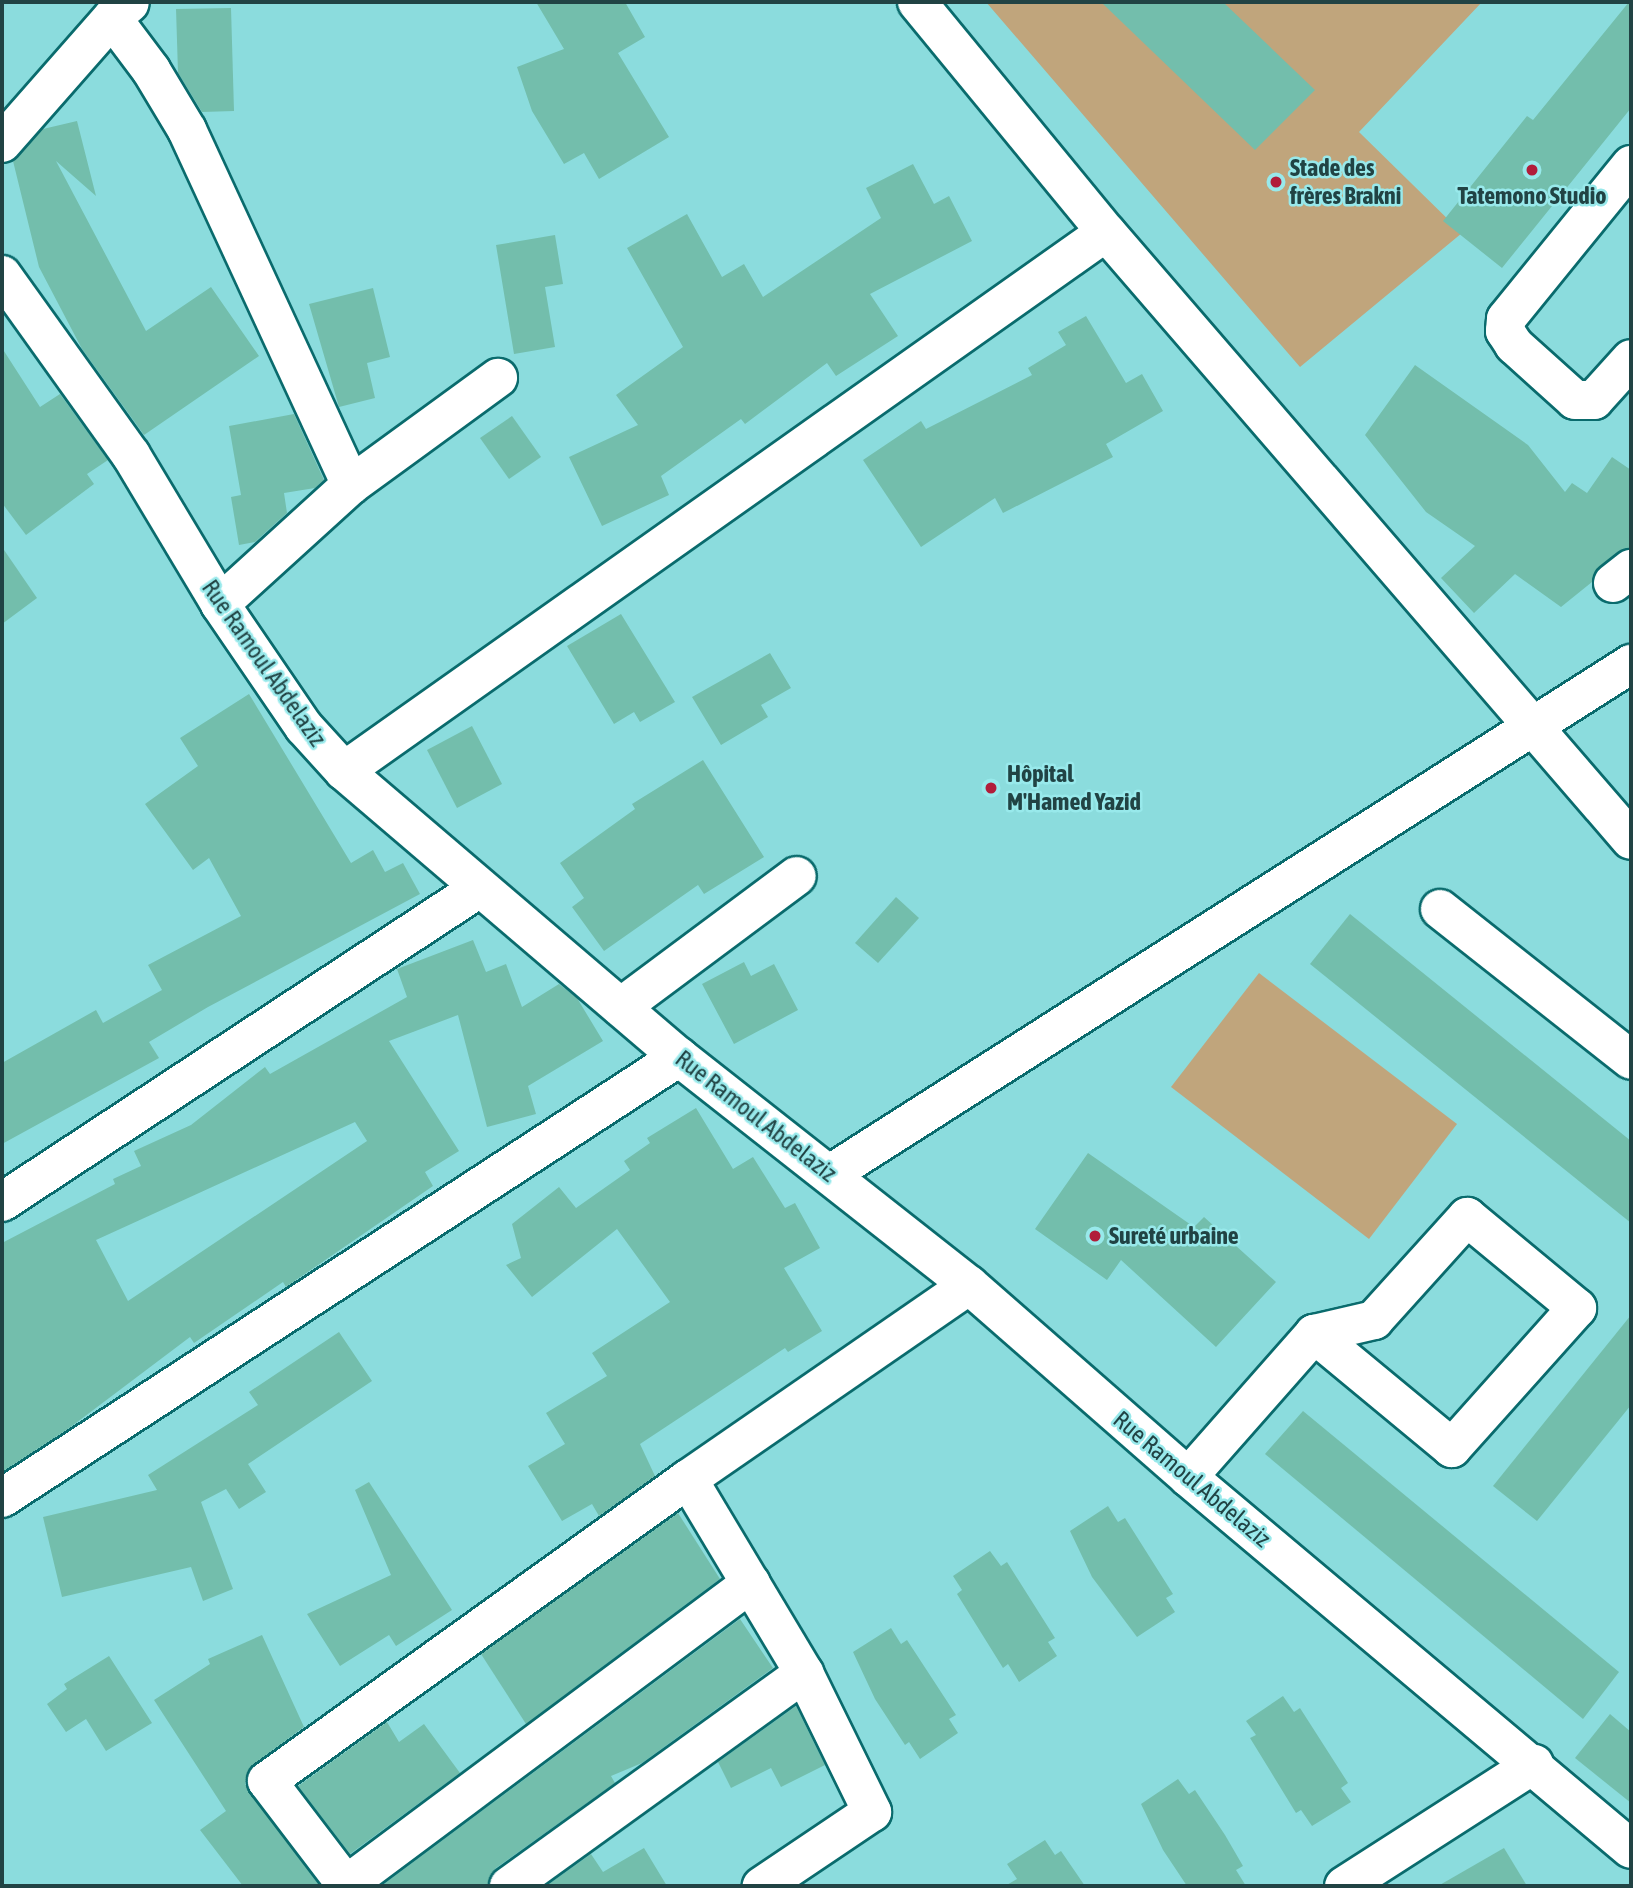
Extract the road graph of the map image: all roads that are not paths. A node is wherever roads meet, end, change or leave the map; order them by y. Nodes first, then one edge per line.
1 (917, 2) edge
2 (122, 10) edge
3 (2, 143) edge
4 (1631, 165) edge
5 (1106, 232) junction
6 (2, 275) edge
7 (1631, 359) edge
8 (498, 378) dead end
9 (351, 485) junction
10 (220, 604) junction
11 (1631, 664) edge
12 (1534, 723) junction
13 (344, 771) junction
14 (1631, 840) edge
15 (797, 876) dead end
16 (478, 890) junction
17 (1440, 909) dead end
18 (621, 1006) junction
19 (679, 1057) junction
20 (1631, 1060) edge
21 (830, 1174) junction
22 (2, 1202) edge
23 (969, 1285) junction
24 (1314, 1334) junction
25 (1188, 1477) junction
26 (688, 1479) junction
27 (2, 1499) edge
28 (751, 1583) junction
29 (804, 1673) junction
30 (1534, 1764) junction
31 (1631, 1849) edge
32 (346, 1885) edge
33 (509, 1886) edge
34 (762, 1886) edge
35 (1344, 1886) edge

1 - 5 street
2 - 3 street
2 - 9 street
4 - 7 street
5 - 12 street
5 - 13 street
6 - 10 street, Rue Ramoul Abdelaziz
8 - 9 street
9 - 10 street
10 - 13 street, Rue Ramoul Abdelaziz
11 - 12 street
12 - 14 street
12 - 21 street
13 - 16 street, Rue Ramoul Abdelaziz
15 - 18 street
16 - 18 street, Rue Ramoul Abdelaziz
16 - 22 street
17 - 20 street
18 - 19 street, Rue Ramoul Abdelaziz
19 - 21 street, Rue Ramoul Abdelaziz
19 - 27 street
21 - 23 street, Rue Ramoul Abdelaziz
23 - 25 street, Rue Ramoul Abdelaziz
23 - 26 street
24 - 24 street
24 - 25 street
25 - 30 street, Rue Ramoul Abdelaziz
26 - 28 street
26 - 32 street
28 - 29 street
28 - 32 street
29 - 33 street
29 - 34 street
30 - 31 street, Rue Ramoul Abdelaziz
30 - 35 street

